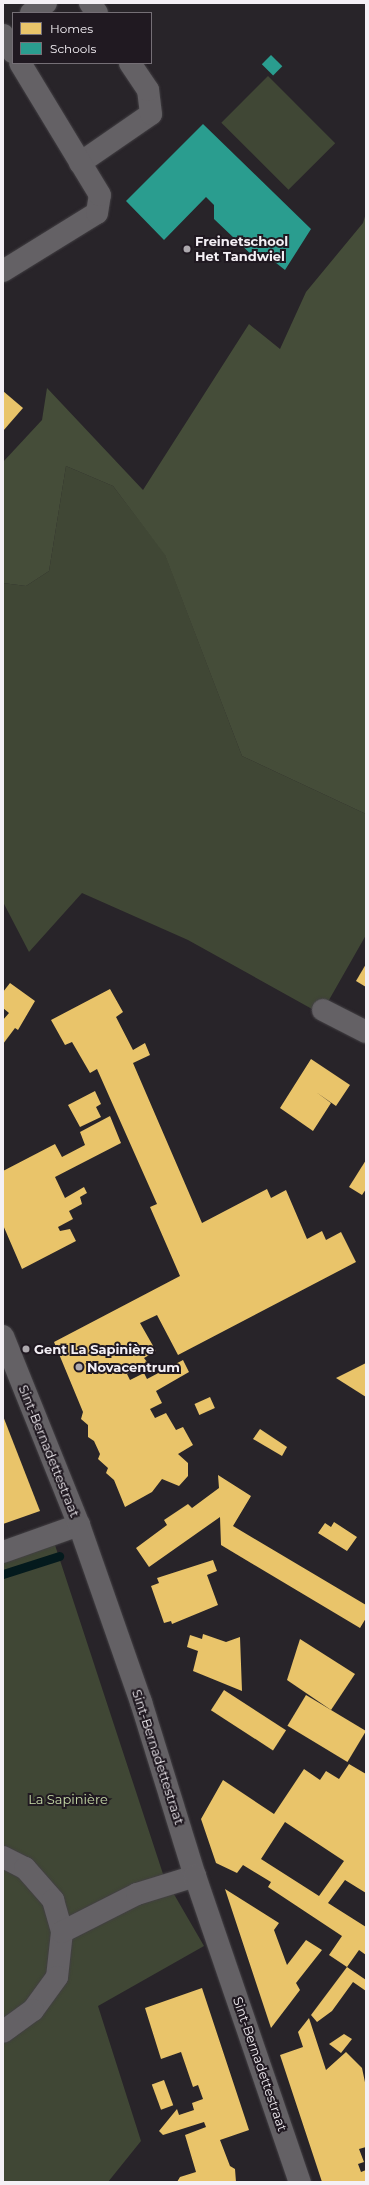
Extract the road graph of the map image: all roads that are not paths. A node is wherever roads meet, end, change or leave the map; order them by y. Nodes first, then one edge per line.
1 (46, 3) edge
2 (90, 3) edge
3 (32, 12) edge
4 (96, 12) edge
5 (12, 25) edge
6 (3, 31) edge
7 (3, 35) edge
8 (12, 50) edge
9 (21, 64) edge
10 (131, 64) edge
11 (80, 163) junction
12 (3, 271) edge
13 (323, 1010) dead end
14 (366, 1032) edge
15 (3, 1336) edge
16 (79, 1525) junction
17 (3, 1552) edge
18 (3, 1857) edge
19 (195, 1876) junction
20 (62, 1932) junction
21 (3, 2032) edge
22 (300, 2182) edge

1 - 3 street
2 - 4 street
5 - 6 street
7 - 8 street
9 - 11 street
10 - 11 street
11 - 12 street
13 - 14 street
15 - 16 street, Sint-Bernadettestraat
16 - 17 street
16 - 19 street, Sint-Bernadettestraat
18 - 20 street
19 - 20 street
19 - 22 street, Sint-Bernadettestraat
20 - 21 street

